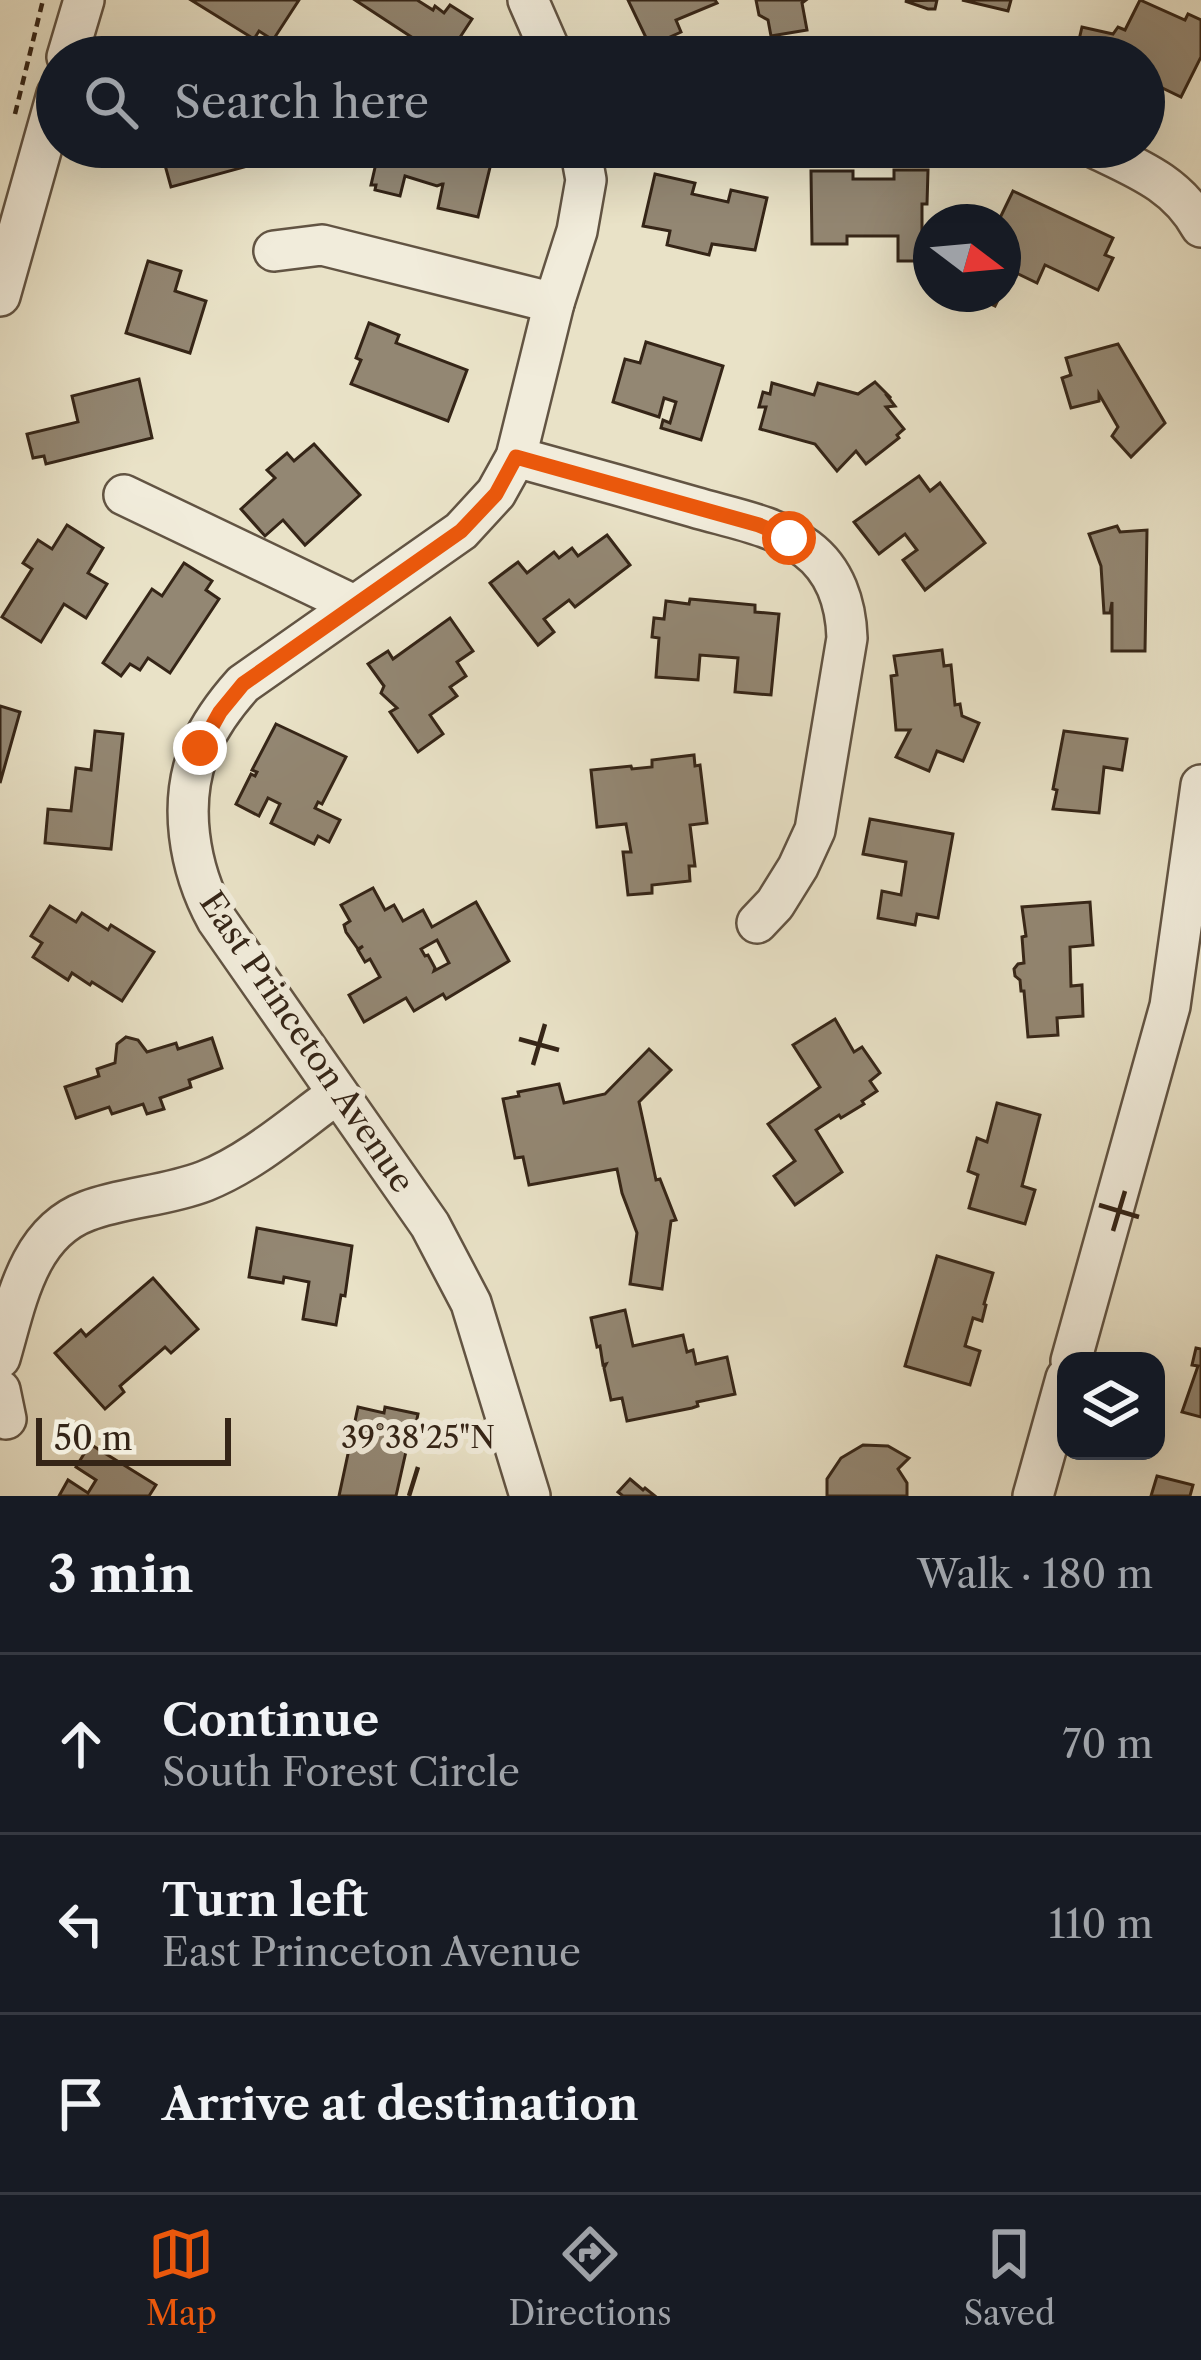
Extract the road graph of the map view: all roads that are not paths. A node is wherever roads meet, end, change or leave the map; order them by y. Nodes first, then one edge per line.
1 (83, 0) edge
2 (528, 0) edge
3 (74, 36) edge
4 (544, 36) edge
5 (36, 168) edge
6 (584, 168) edge
7 (1138, 168) edge
8 (1201, 227) edge
9 (274, 250) dead end
10 (0, 296) edge
11 (554, 302) junction
12 (516, 457) junction
13 (124, 495) dead end
14 (354, 605) junction
15 (1201, 785) edge
16 (757, 923) dead end
17 (337, 1094) junction
18 (1074, 1352) edge
19 (0, 1358) edge
20 (1057, 1410) edge
21 (530, 1496) edge
22 (1033, 1496) edge

1 - 3 street
2 - 4 street
5 - 10 street
6 - 11 street, East Princeton Avenue
7 - 8 street
9 - 11 street
11 - 12 street, East Princeton Avenue
12 - 14 street, East Princeton Avenue
12 - 16 street
13 - 14 street
14 - 17 street, East Princeton Avenue
15 - 18 street
17 - 19 street
17 - 21 street, East Princeton Avenue
20 - 22 street

